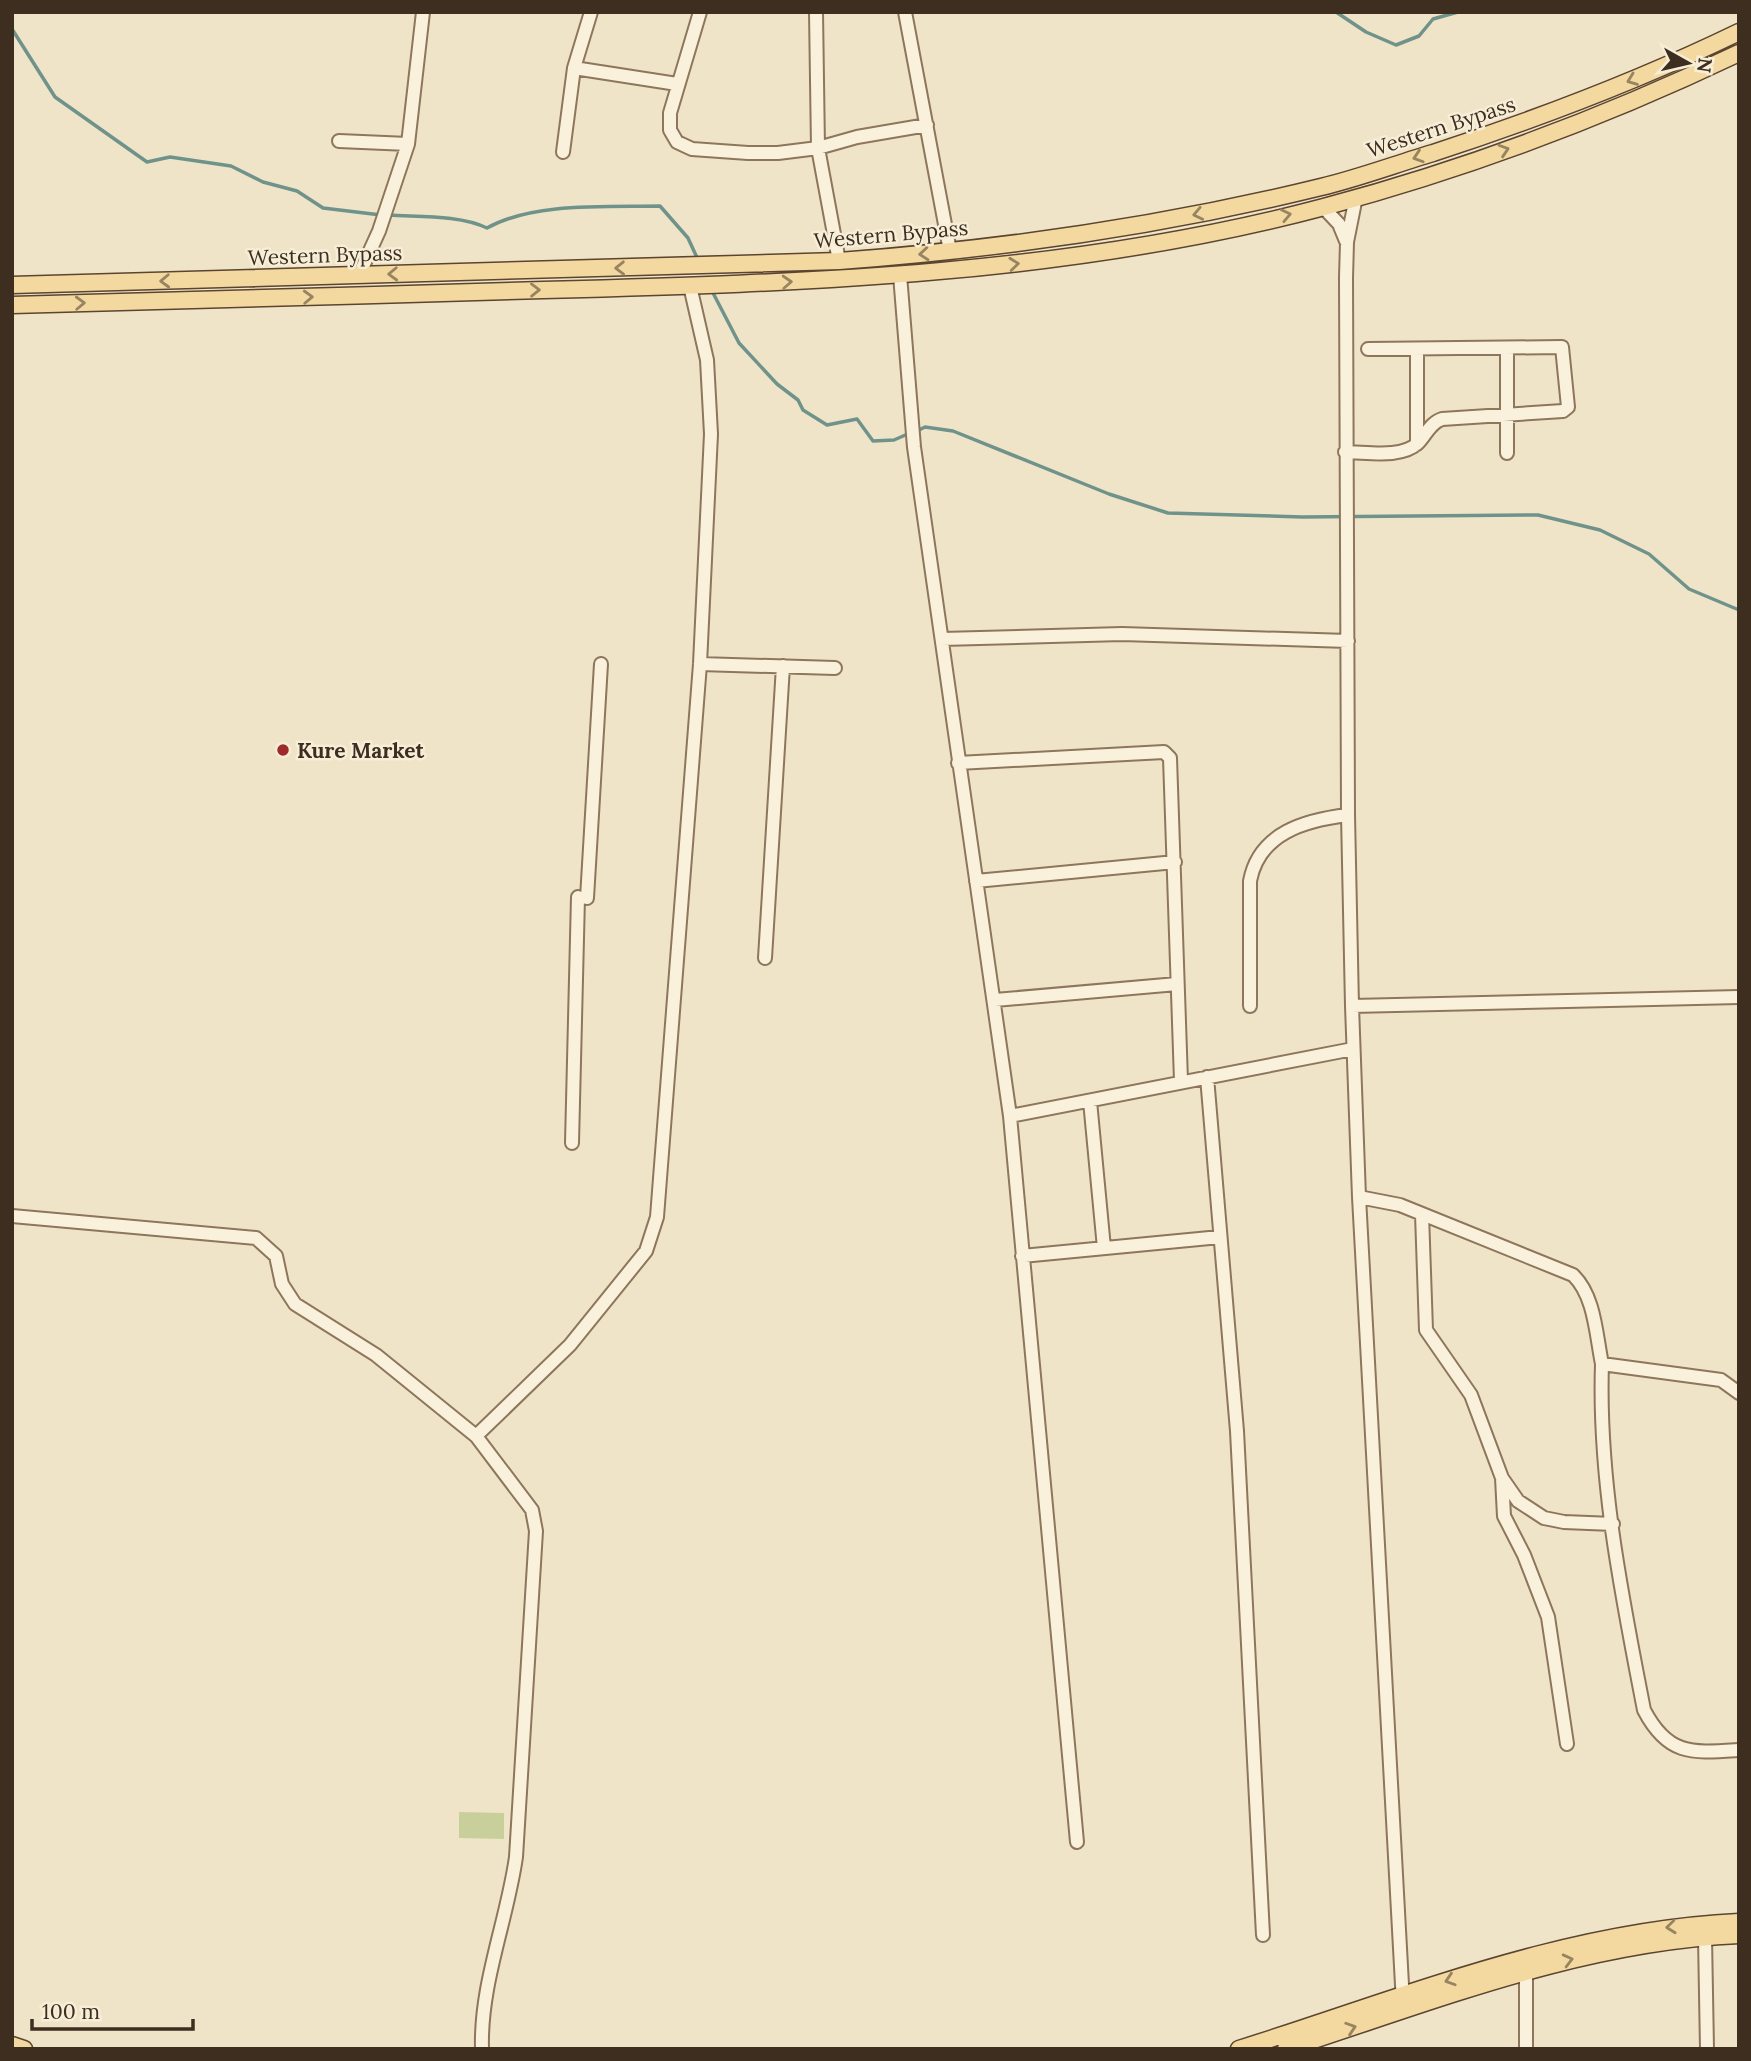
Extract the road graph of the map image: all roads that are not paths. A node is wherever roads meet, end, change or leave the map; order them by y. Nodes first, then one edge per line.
1 (423, 12) edge
2 (591, 12) edge
3 (700, 12) edge
4 (816, 12) edge
5 (905, 12) edge
6 (1739, 32) edge
7 (1736, 56) edge
8 (574, 68) junction
9 (677, 84) junction
10 (928, 125) junction
11 (339, 141) dead end
12 (408, 144) junction
13 (818, 148) junction
14 (564, 152) dead end
15 (1356, 197) junction
16 (1323, 207) junction
17 (1346, 242) junction
18 (950, 251) junction
19 (839, 261) junction
20 (359, 275) junction
21 (900, 275) junction
22 (12, 285) edge
23 (695, 286) junction
24 (12, 305) edge
25 (1368, 349) dead end
26 (1418, 349) junction
27 (1507, 349) junction
28 (1506, 414) junction
29 (1417, 444) junction
30 (1345, 452) junction
31 (1507, 453) dead end
32 (942, 639) junction
33 (1348, 640) junction
34 (601, 664) dead end
35 (700, 664) junction
36 (783, 666) junction
37 (835, 667) dead end
38 (958, 763) junction
39 (1348, 815) junction
40 (1175, 862) junction
41 (976, 881) junction
42 (765, 958) dead end
43 (1177, 984) junction
44 (1739, 998) edge
45 (995, 1000) junction
46 (1250, 1006) dead end
47 (1352, 1006) junction
48 (1353, 1049) junction
49 (1207, 1077) junction
50 (1181, 1081) junction
51 (1090, 1101) junction
52 (1010, 1116) junction
53 (572, 1143) dead end
54 (1359, 1197) junction
55 (1422, 1214) junction
56 (12, 1216) edge
57 (1220, 1237) junction
58 (1104, 1248) junction
59 (1022, 1256) junction
60 (1602, 1364) junction
61 (1737, 1388) edge
62 (476, 1437) junction
63 (1502, 1478) junction
64 (1613, 1524) junction
65 (1567, 1744) dead end
66 (1739, 1750) edge
67 (1077, 1842) dead end
68 (1739, 1922) edge
69 (1263, 1935) dead end
70 (1739, 1935) edge
71 (1705, 1937) junction
72 (1526, 1971) junction
73 (1403, 2003) junction
74 (12, 2045) edge
75 (1295, 2047) edge
76 (24, 2049) edge
77 (482, 2049) edge
78 (1239, 2049) edge
79 (1526, 2049) edge
80 (1707, 2049) edge

1 - 12 street
2 - 8 street
3 - 9 street
4 - 13 street
5 - 10 street
6 -> 18 main road, Western Bypass
15 -> 7 main road, Western Bypass
8 - 9 street
8 - 14 street
9 - 13 street
10 - 13 street
10 - 18 street
11 - 12 street
12 - 20 street
13 - 19 street
15 - 16 main road, Western Bypass
15 - 17 street
16 - 17 street
21 -> 16 main road, Western Bypass
17 - 30 street
18 -> 19 main road, Western Bypass
19 -> 20 main road, Western Bypass
20 -> 22 main road, Western Bypass
23 -> 21 main road, Western Bypass
21 - 32 street
24 -> 23 main road, Western Bypass
23 - 35 street
25 - 26 street
26 - 27 street
26 - 29 street
27 - 28 street
27 - 28 street
28 - 29 street
28 - 31 street
29 - 30 street
30 - 33 street
32 - 33 street
32 - 38 street
33 - 39 street
34 - 53 street
35 - 36 street
35 - 62 street
36 - 37 street
36 - 42 street
38 - 40 street
38 - 41 street
39 - 46 street
39 - 47 street
40 - 41 street
40 - 43 street
41 - 45 street
43 - 45 street
43 - 50 street
44 - 47 street
45 - 52 street
47 - 48 street
48 - 49 street
48 - 54 street
49 - 50 street
49 - 57 street
50 - 51 street
51 - 52 street
51 - 58 street
52 - 59 street
54 - 55 street
54 - 73 street
55 - 60 street
55 - 63 street
56 - 62 street
57 - 58 street
57 - 69 street
58 - 59 street
59 - 67 street
60 - 61 street
60 - 64 street
62 - 77 street
63 - 64 street
63 - 65 street
64 - 66 street
68 -> 73 main road
70 - 71 main road
72 -> 71 main road
71 - 80 street
72 - 73 main road
72 - 79 street
75 -> 73 main road
73 - 78 main road
74 - 76 main road

